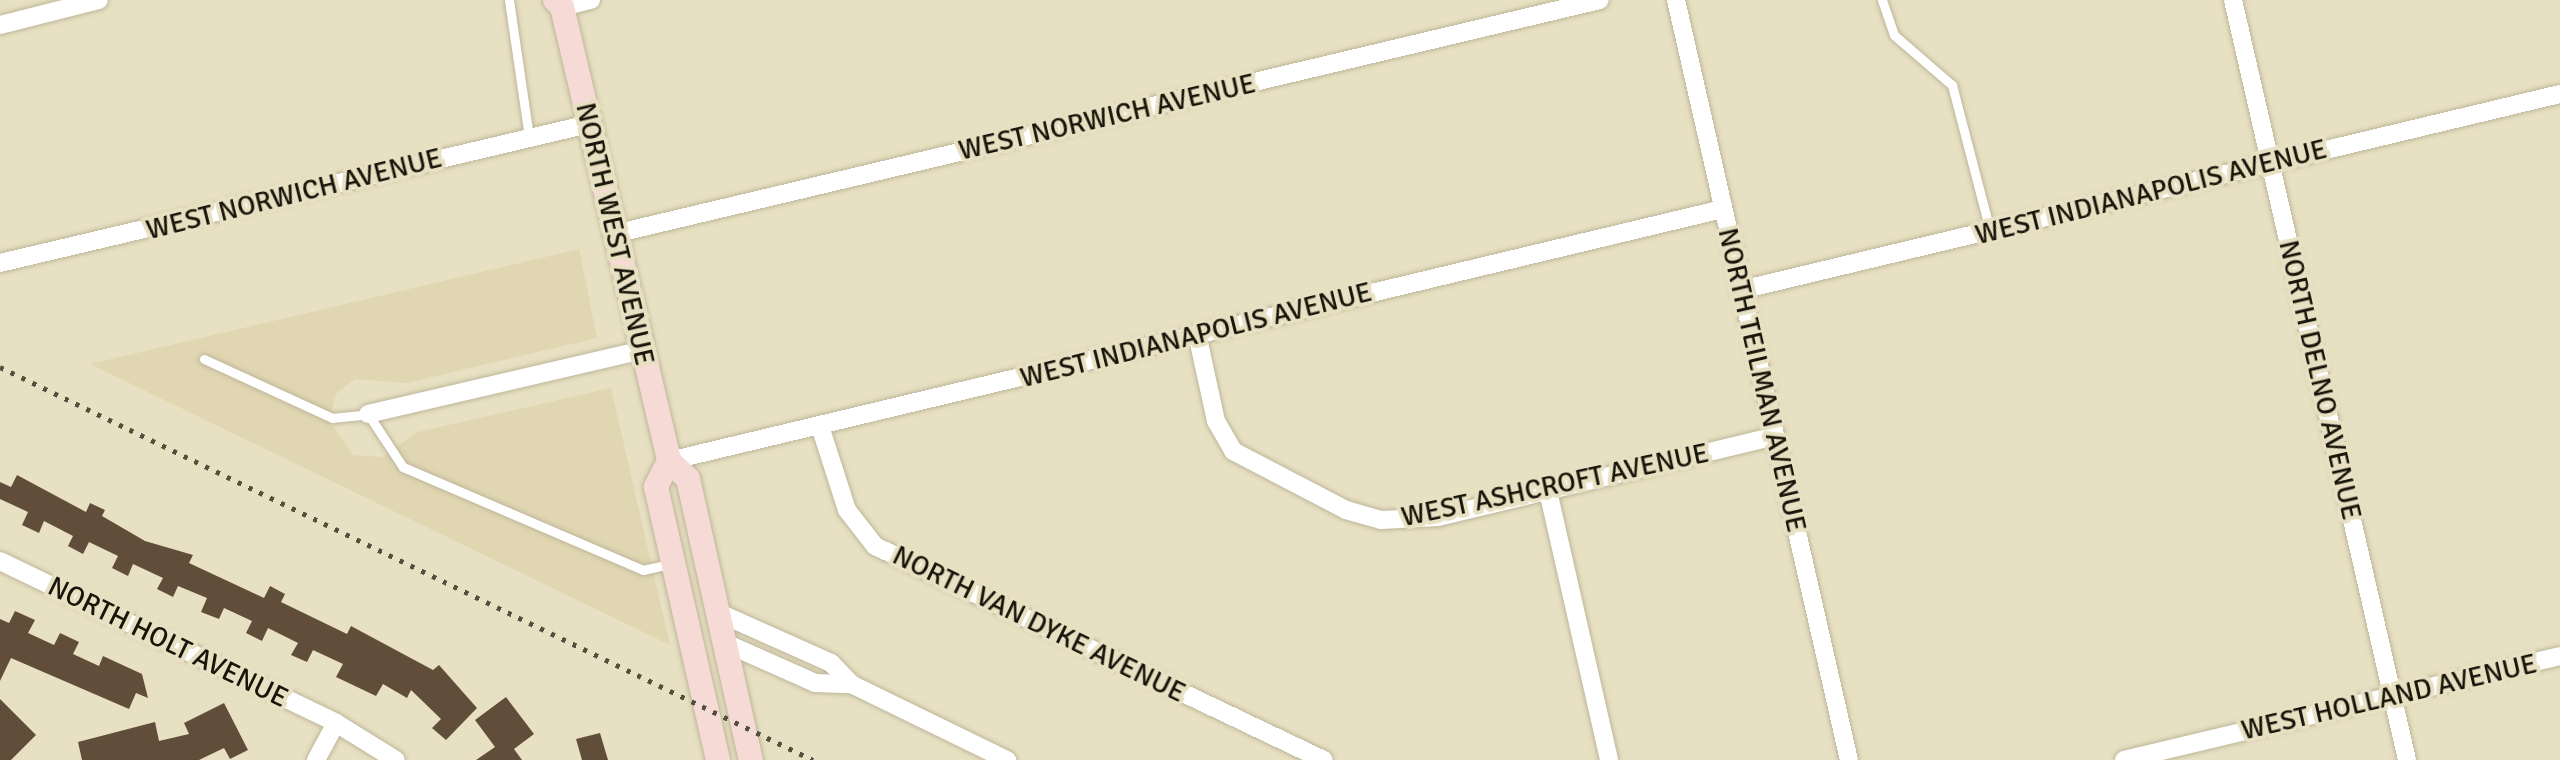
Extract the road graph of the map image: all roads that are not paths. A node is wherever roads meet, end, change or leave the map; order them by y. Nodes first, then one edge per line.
1 (99, 0) edge
2 (509, 0) edge
3 (591, 0) edge
4 (1600, 0) edge
5 (1676, 0) edge
6 (1882, 0) edge
7 (2233, 0) edge
8 (561, 2) edge
9 (0, 25) edge
10 (2560, 94) edge
11 (589, 124) junction
12 (529, 137) junction
13 (2271, 162) junction
14 (1723, 209) junction
15 (1990, 231) junction
16 (614, 234) junction
17 (0, 263) edge
18 (1741, 290) junction
19 (1197, 334) junction
20 (642, 350) junction
21 (204, 359) dead end
22 (368, 414) junction
23 (820, 426) junction
24 (1775, 436) junction
25 (669, 461) junction
26 (1548, 491) junction
27 (0, 561) edge
28 (673, 563) junction
29 (717, 612) junction
30 (723, 642) junction
31 (2560, 656) edge
32 (851, 684) junction
33 (2392, 696) junction
34 (336, 723) junction
35 (316, 760) edge
36 (396, 760) edge
37 (718, 760) edge
38 (751, 760) edge
39 (1007, 760) edge
40 (1324, 760) edge
41 (1609, 760) edge
42 (1849, 760) edge
43 (2124, 760) edge
44 (2407, 760) edge

1 - 9 street
2 - 12 lane
3 - 8 street
4 - 16 street, WEST NORWICH AVENUE
5 - 14 street, NORTH TEILMAN AVENUE
6 - 15 lane
7 - 13 street, NORTH DELNO AVENUE
8 - 11 main road, NORTH WEST AVENUE
10 - 13 street, WEST INDIANAPOLIS AVENUE
11 - 12 street, WEST NORWICH AVENUE
11 - 16 main road, NORTH WEST AVENUE
12 - 17 street, WEST NORWICH AVENUE
13 - 15 street, WEST INDIANAPOLIS AVENUE
13 - 33 street, NORTH DELNO AVENUE
14 - 18 street, NORTH TEILMAN AVENUE
14 - 19 street, WEST INDIANAPOLIS AVENUE
15 - 18 street, WEST INDIANAPOLIS AVENUE
16 - 20 main road, NORTH WEST AVENUE
18 - 24 street, NORTH TEILMAN AVENUE
19 - 23 street, WEST INDIANAPOLIS AVENUE
19 - 26 street, WEST ASHCROFT AVENUE
20 - 22 street
20 - 25 main road, NORTH WEST AVENUE
21 - 22 lane
22 - 28 lane
23 - 25 street, WEST INDIANAPOLIS AVENUE
23 - 40 street, NORTH VAN DYKE AVENUE
24 - 26 street, WEST ASHCROFT AVENUE
24 - 42 street, NORTH TEILMAN AVENUE
25 - 28 main road, NORTH WEST AVENUE
25 - 29 main road, NORTH WEST AVENUE
26 - 41 street
27 - 34 street, NORTH HOLT AVENUE
28 - 30 main road
28 - 37 main road, NORTH WEST AVENUE
29 - 30 main road, NORTH WEST AVENUE
29 - 32 street
30 - 32 street
30 - 38 main road, NORTH WEST AVENUE
31 - 33 street, WEST HOLLAND AVENUE
32 - 39 street
33 - 43 street, WEST HOLLAND AVENUE
33 - 44 street, NORTH DELNO AVENUE
34 - 35 street
34 - 36 street, NORTH HOLT AVENUE

